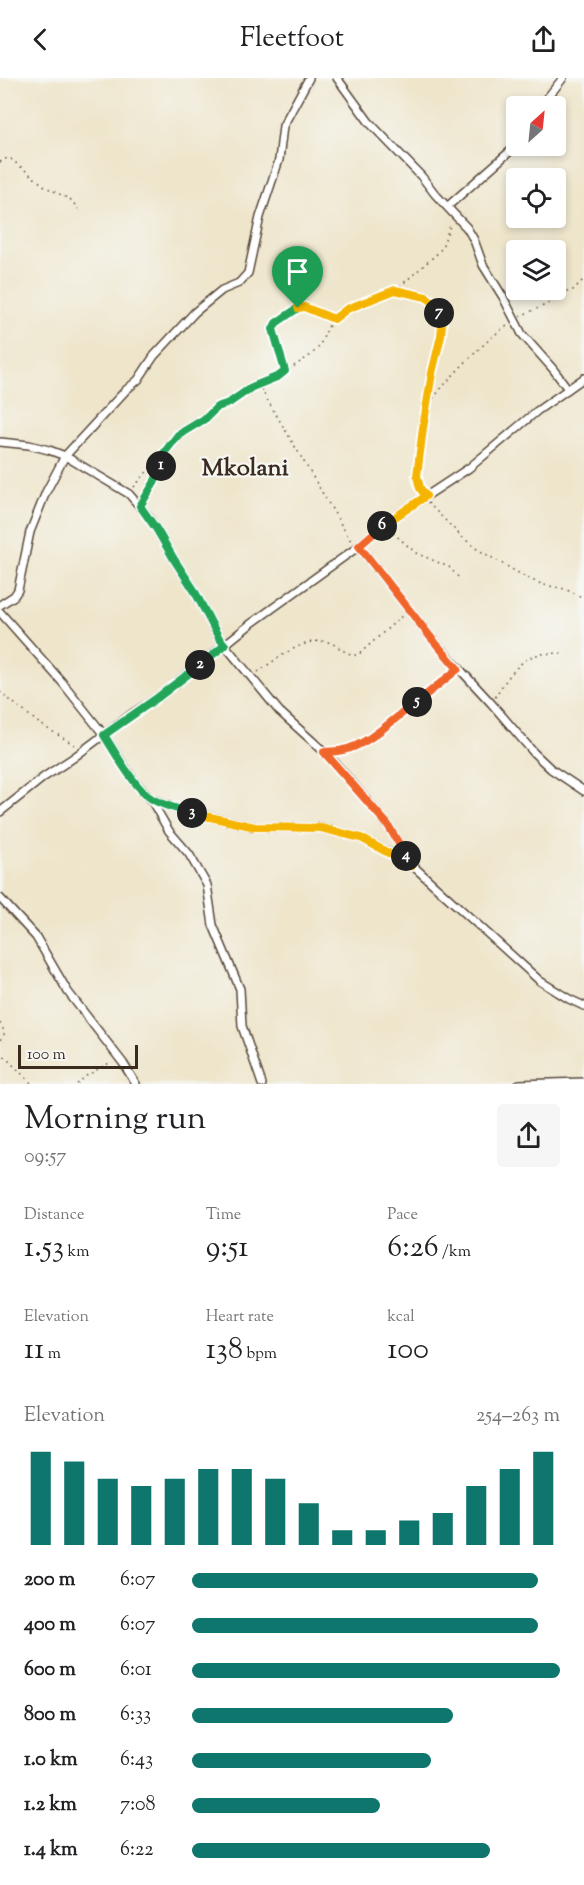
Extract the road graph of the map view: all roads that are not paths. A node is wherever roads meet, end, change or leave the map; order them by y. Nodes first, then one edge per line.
1 (309, 78) edge
2 (337, 78) edge
3 (563, 78) edge
4 (549, 96) edge
5 (506, 154) edge
6 (448, 206) junction
7 (584, 378) edge
8 (568, 389) junction
9 (0, 442) edge
10 (65, 456) junction
11 (357, 547) junction
12 (0, 605) edge
13 (0, 612) edge
14 (225, 645) junction
15 (104, 735) junction
16 (584, 791) edge
17 (150, 798) junction
18 (0, 812) edge
19 (412, 866) junction
20 (0, 897) edge
21 (584, 1006) edge
22 (584, 1082) edge
23 (136, 1084) edge
24 (262, 1084) edge
25 (519, 1084) edge

1 - 10 street
2 - 6 street
3 - 4 street
5 - 6 street
6 - 8 street
7 - 8 street
8 - 11 street
9 - 10 street
10 - 12 street
10 - 14 street
11 - 14 street
11 - 16 street
13 - 15 street
14 - 15 street
14 - 19 street
15 - 17 street
15 - 18 street
17 - 19 street
17 - 24 street
19 - 21 street
20 - 23 street
22 - 25 street

